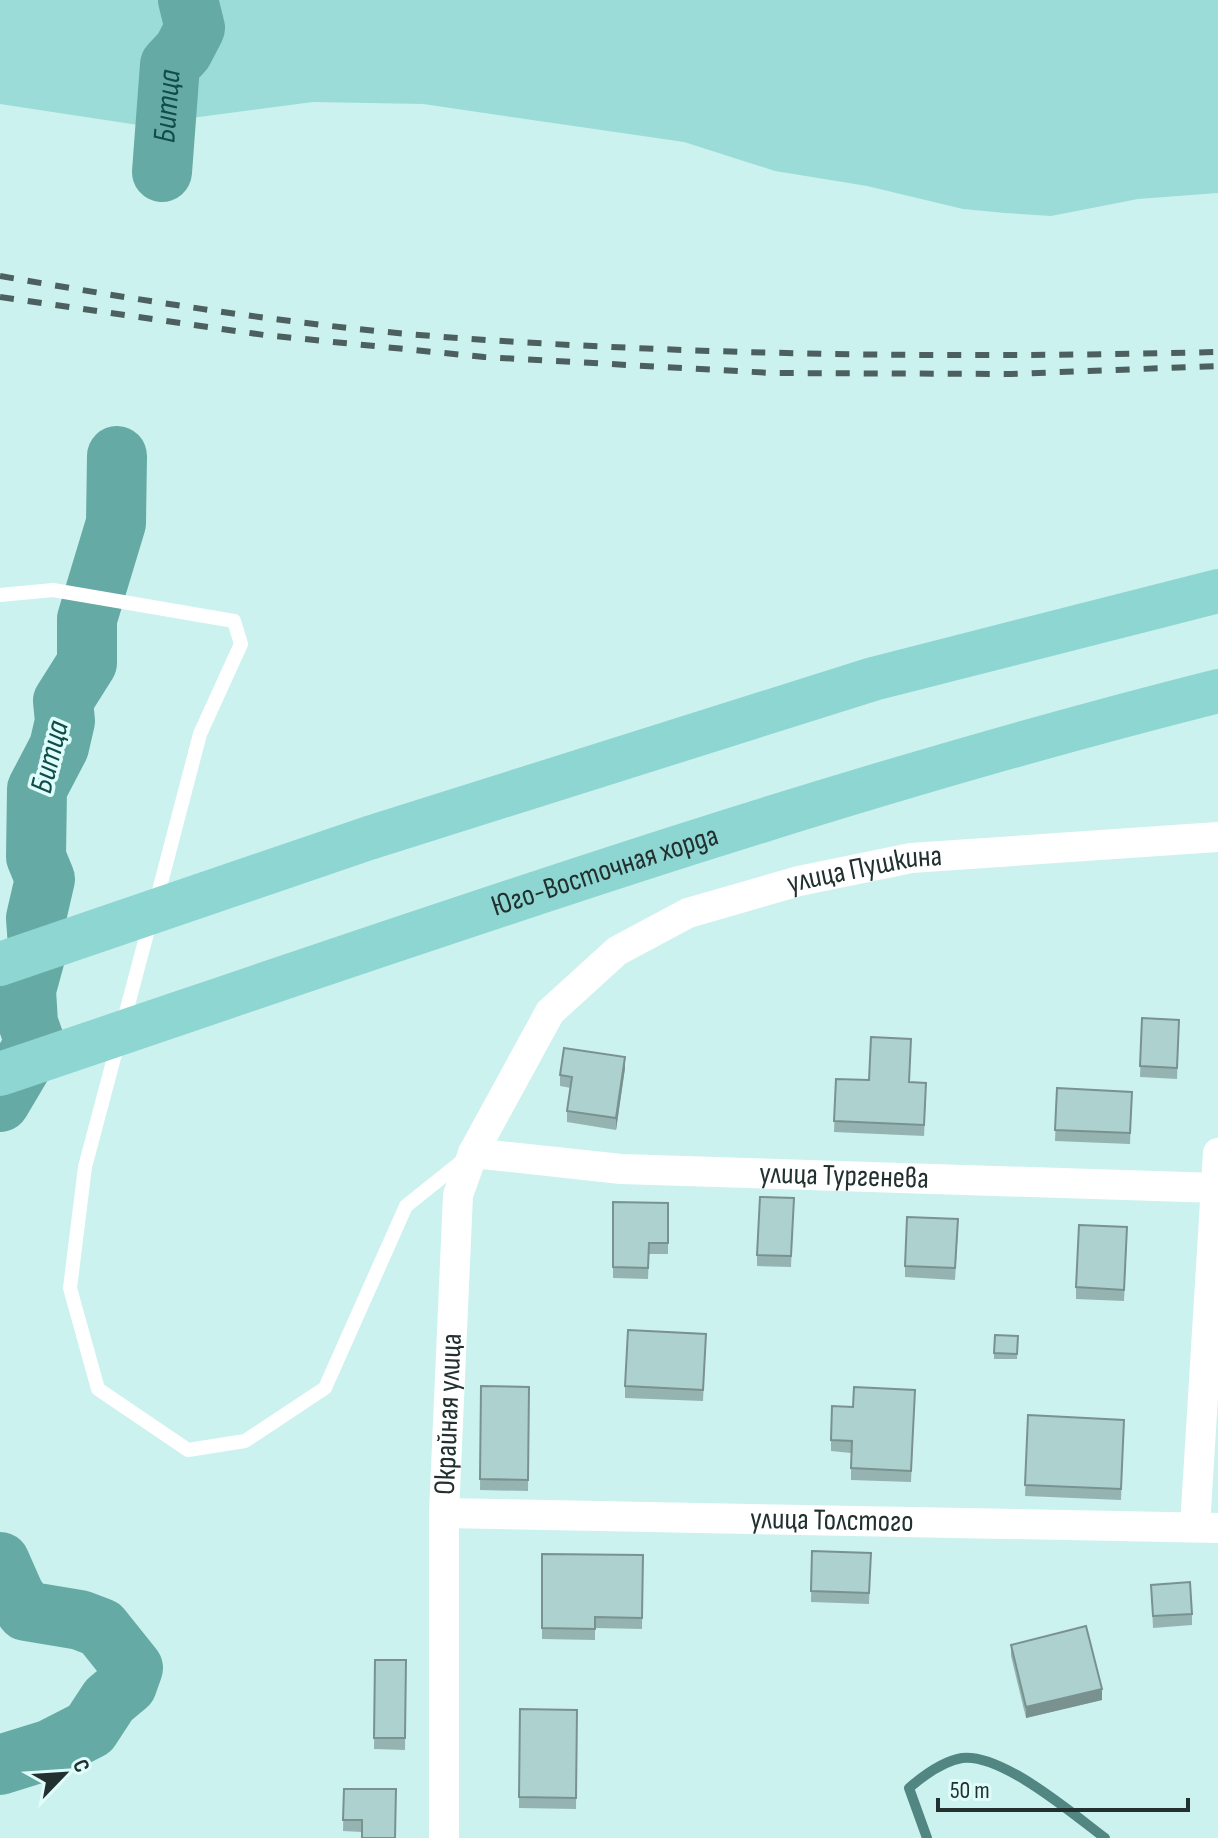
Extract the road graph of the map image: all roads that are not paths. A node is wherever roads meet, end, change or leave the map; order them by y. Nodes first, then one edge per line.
1 (1218, 591) edge
2 (0, 595) edge
3 (1218, 691) edge
4 (1218, 837) edge
5 (0, 964) edge
6 (550, 1012) joint
7 (0, 1074) edge
8 (473, 1153) junction
9 (1218, 1153) edge
10 (1217, 1188) edge
11 (444, 1513) junction
12 (1207, 1528) edge
13 (444, 1838) edge

1 - 5 main road
2 - 8 lane
3 - 7 main road, Юго-Восточная хорда
4 - 6 street, улица Пушкина
6 - 8 street, Окрайная улица
8 - 10 street, улица Тургенева
8 - 11 street, Окрайная улица
9 - 10 street
10 - 12 street
11 - 12 street, улица Толстого
11 - 13 street, Окрайная улица

